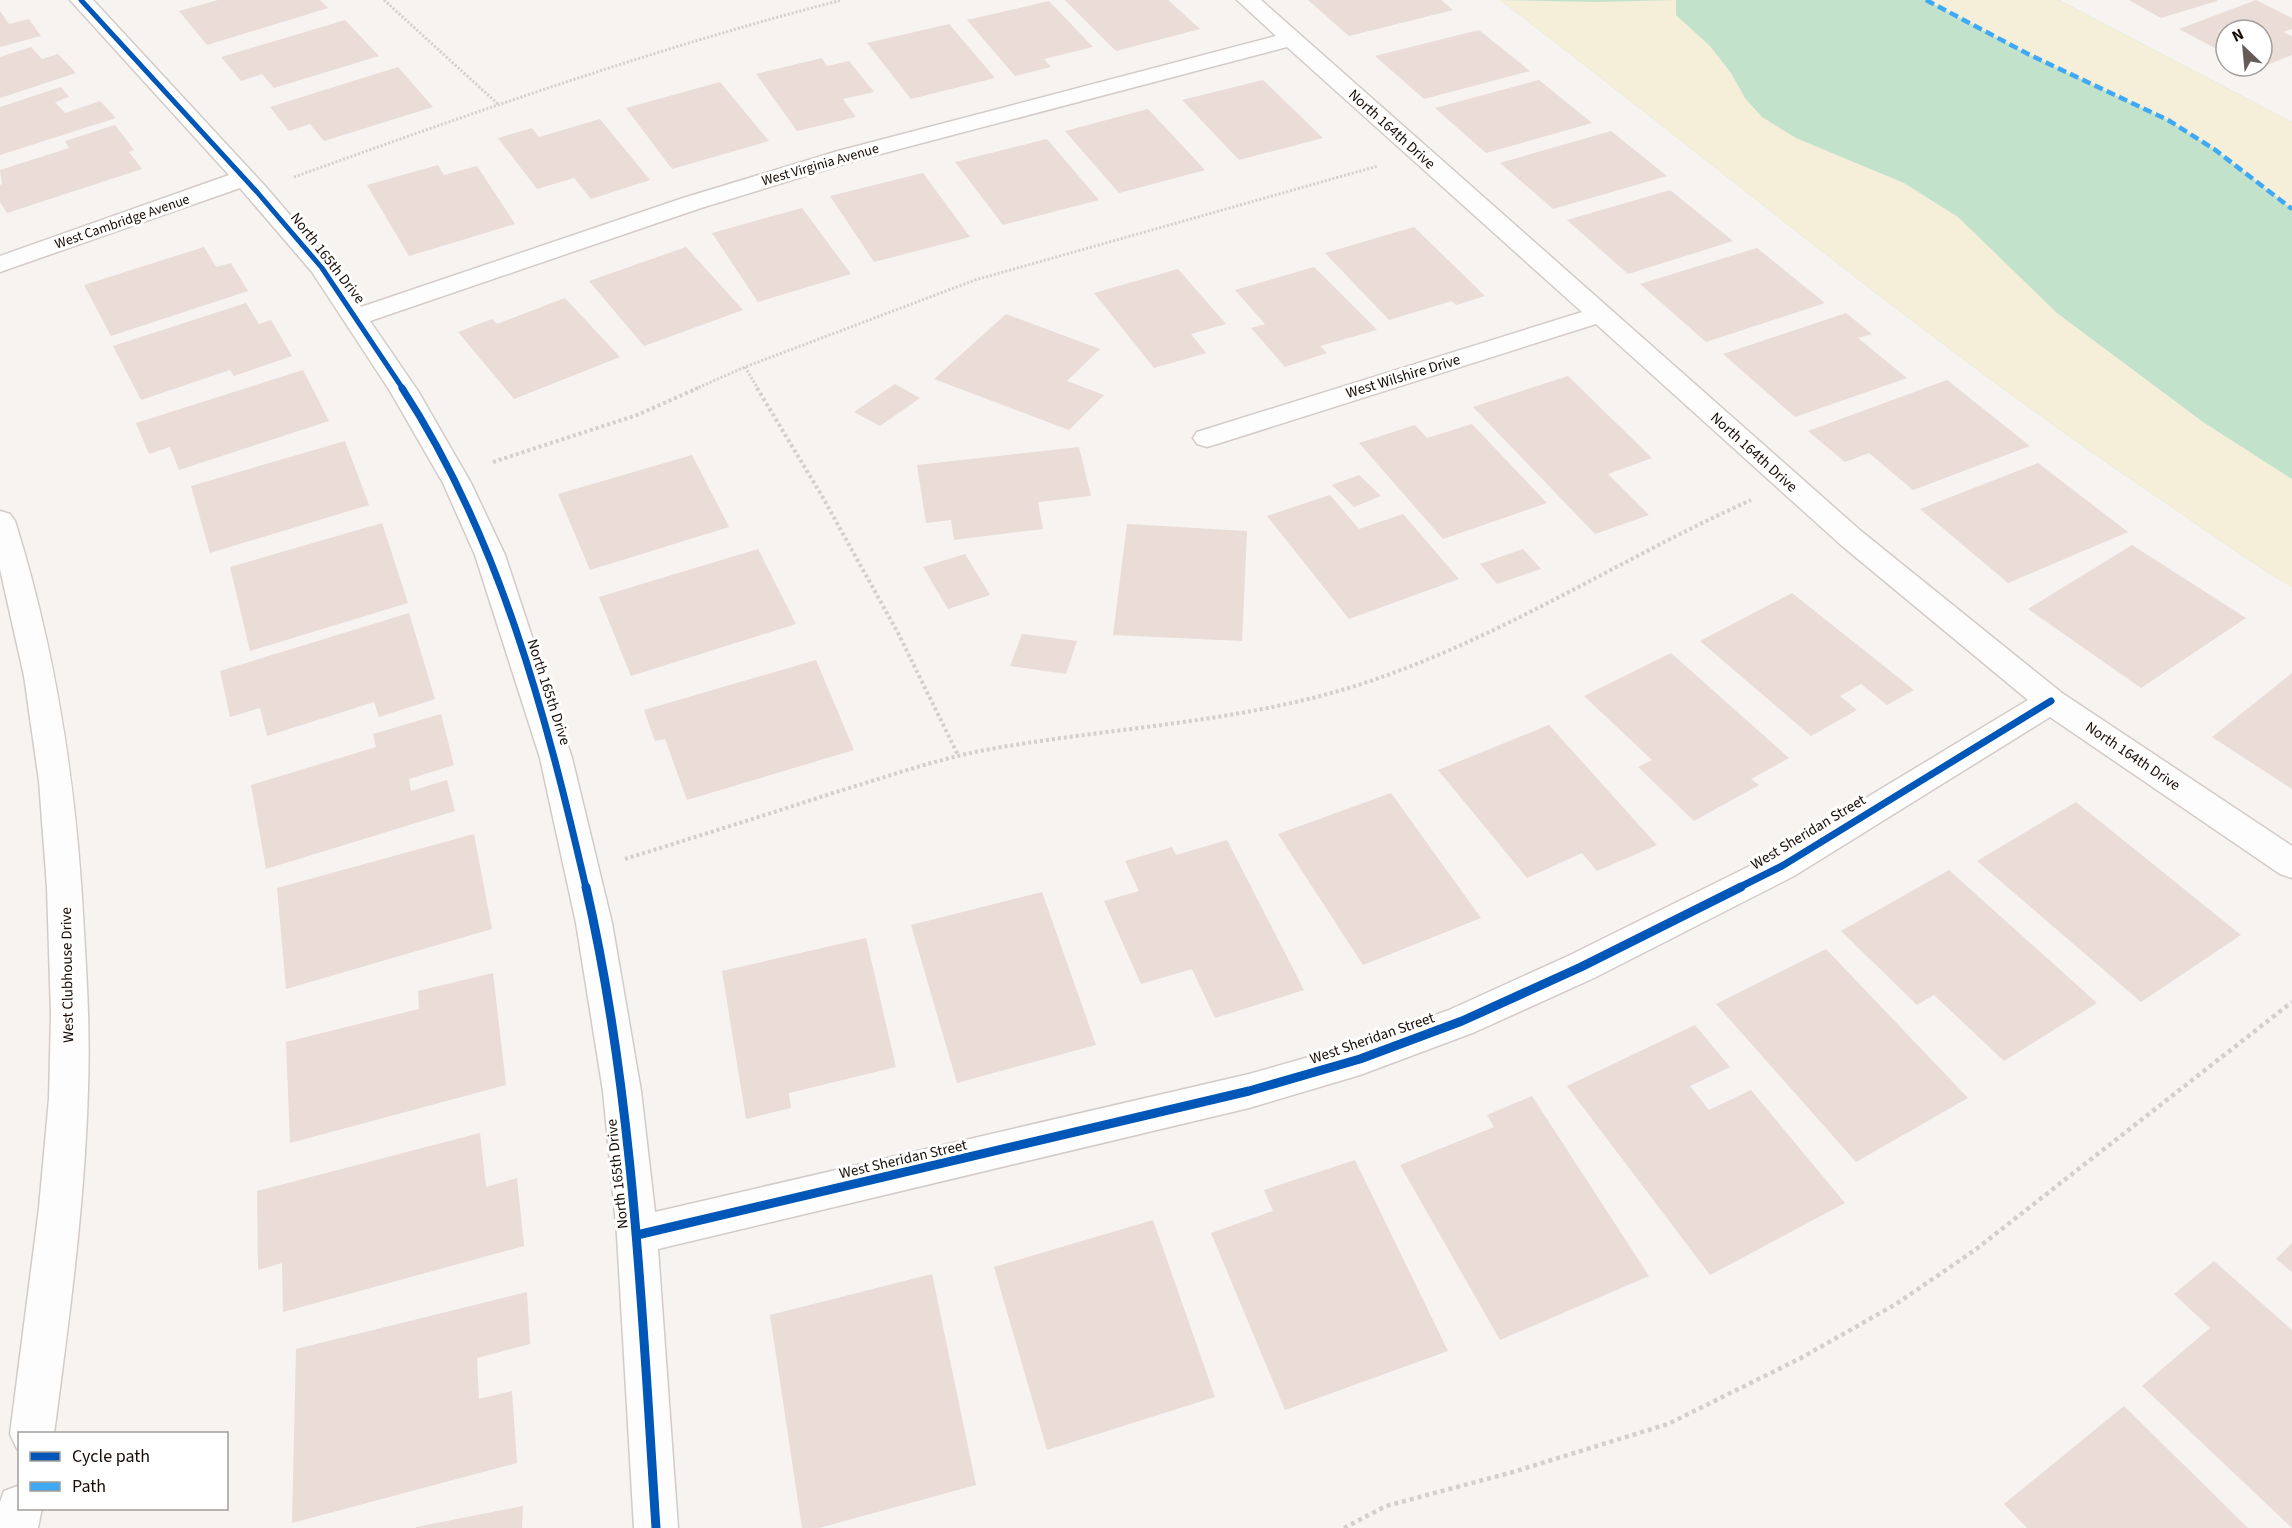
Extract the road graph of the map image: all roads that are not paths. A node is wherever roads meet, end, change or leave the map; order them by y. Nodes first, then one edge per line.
1 (81, 0) edge
2 (1248, 0) edge
3 (1292, 39) junction
4 (250, 185) junction
5 (0, 264) edge
6 (1599, 315) junction
7 (357, 317) junction
8 (1208, 438) dead end
9 (0, 521) edge
10 (2052, 700) junction
11 (2292, 864) edge
12 (637, 1235) junction
13 (32, 1432) edge
14 (20, 1510) edge
15 (16, 1528) edge
16 (656, 1528) edge

1 - 4 street, North 165th Drive
2 - 3 street, North 164th Drive
3 - 6 street, North 164th Drive
3 - 7 street, West Virginia Avenue
4 - 5 street, West Cambridge Avenue
4 - 7 street, North 165th Drive
6 - 8 street, West Wilshire Drive
6 - 10 street, North 164th Drive
7 - 12 street, North 165th Drive
9 - 13 street, West Clubhouse Drive
10 - 11 street, North 164th Drive
10 - 12 street, West Sheridan Street
12 - 16 street, North 165th Drive
14 - 15 street

